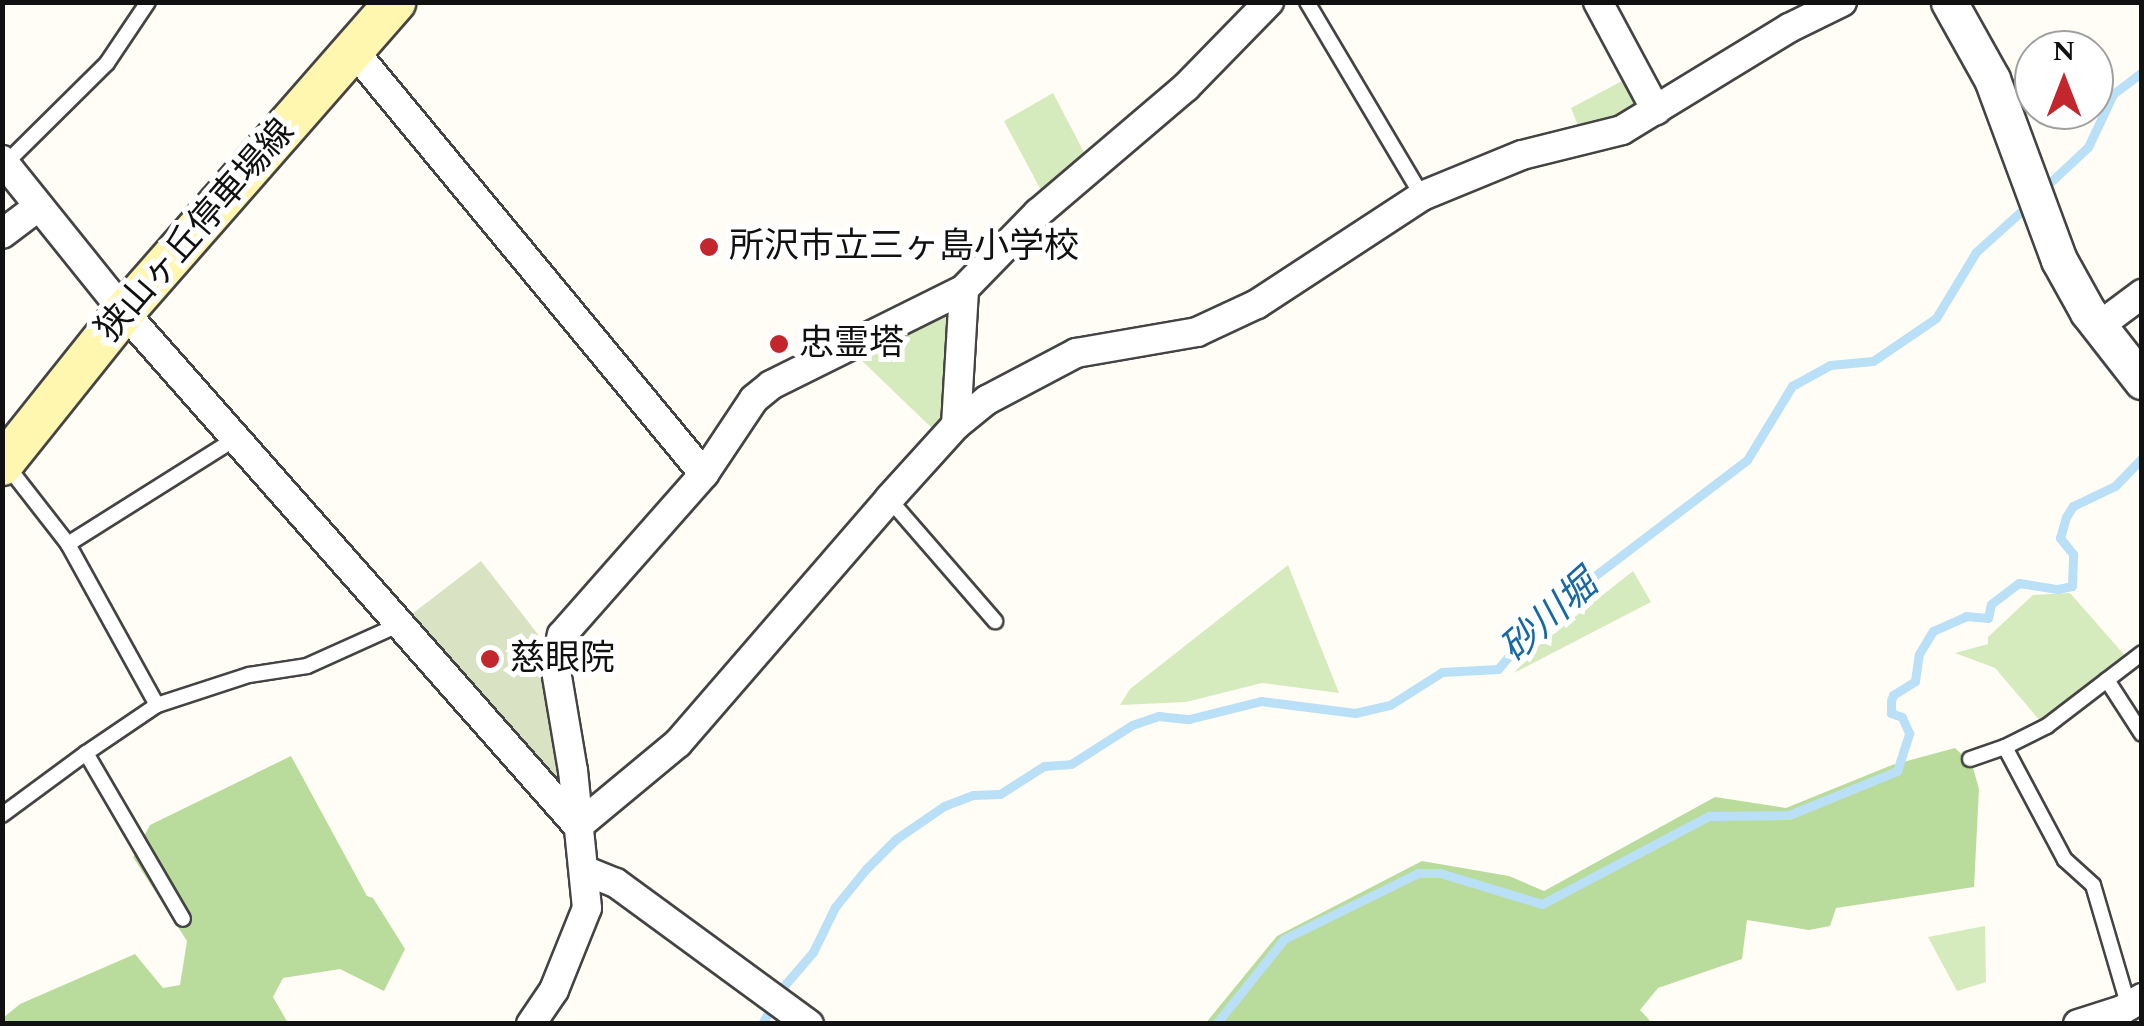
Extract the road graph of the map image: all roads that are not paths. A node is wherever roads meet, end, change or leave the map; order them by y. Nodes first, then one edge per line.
1 (148, 2) edge
2 (395, 2) edge
3 (1269, 2) edge
4 (1307, 2) edge
5 (1598, 2) edge
6 (1842, 2) edge
7 (1948, 2) edge
8 (353, 50) junction
9 (1656, 110) junction
10 (4, 162) edge
11 (1422, 196) junction
12 (39, 206) junction
13 (2, 234) edge
14 (964, 288) junction
15 (2142, 294) edge
16 (124, 312) junction
17 (2098, 326) junction
18 (2142, 381) edge
19 (956, 425) junction
20 (236, 438) junction
21 (4, 464) edge
22 (704, 474) junction
23 (889, 499) junction
24 (68, 544) junction
25 (995, 621) dead end
26 (400, 624) junction
27 (2142, 653) edge
28 (2107, 680) junction
29 (157, 704) junction
30 (2142, 734) edge
31 (2005, 747) junction
32 (86, 752) junction
33 (1970, 758) dead end
34 (2, 815) edge
35 (578, 826) junction
36 (586, 870) junction
37 (182, 919) dead end
38 (2132, 1009) edge
39 (799, 1016) edge
40 (531, 1024) edge
41 (2078, 1024) edge

1 - 10 lane
2 - 8 main road, 狭山ヶ丘停車場線
3 - 14 street
4 - 11 lane
5 - 9 street
6 - 9 street
7 - 17 street
8 - 16 main road, 狭山ヶ丘停車場線
8 - 22 street
9 - 11 street
10 - 12 street
11 - 19 street
12 - 13 street
12 - 16 street
14 - 19 street
14 - 22 street
15 - 17 street
16 - 20 street
16 - 21 main road, 狭山ヶ丘停車場線
17 - 18 street
19 - 23 street
20 - 24 lane
20 - 26 street
21 - 24 lane
22 - 35 street
23 - 25 lane
23 - 35 street
24 - 29 lane
26 - 29 lane
26 - 35 street
27 - 28 lane
28 - 30 lane
28 - 31 lane
29 - 32 lane
31 - 33 lane
31 - 38 lane
32 - 34 lane
32 - 37 lane
35 - 36 street
36 - 39 street
36 - 40 street
38 - 41 street

